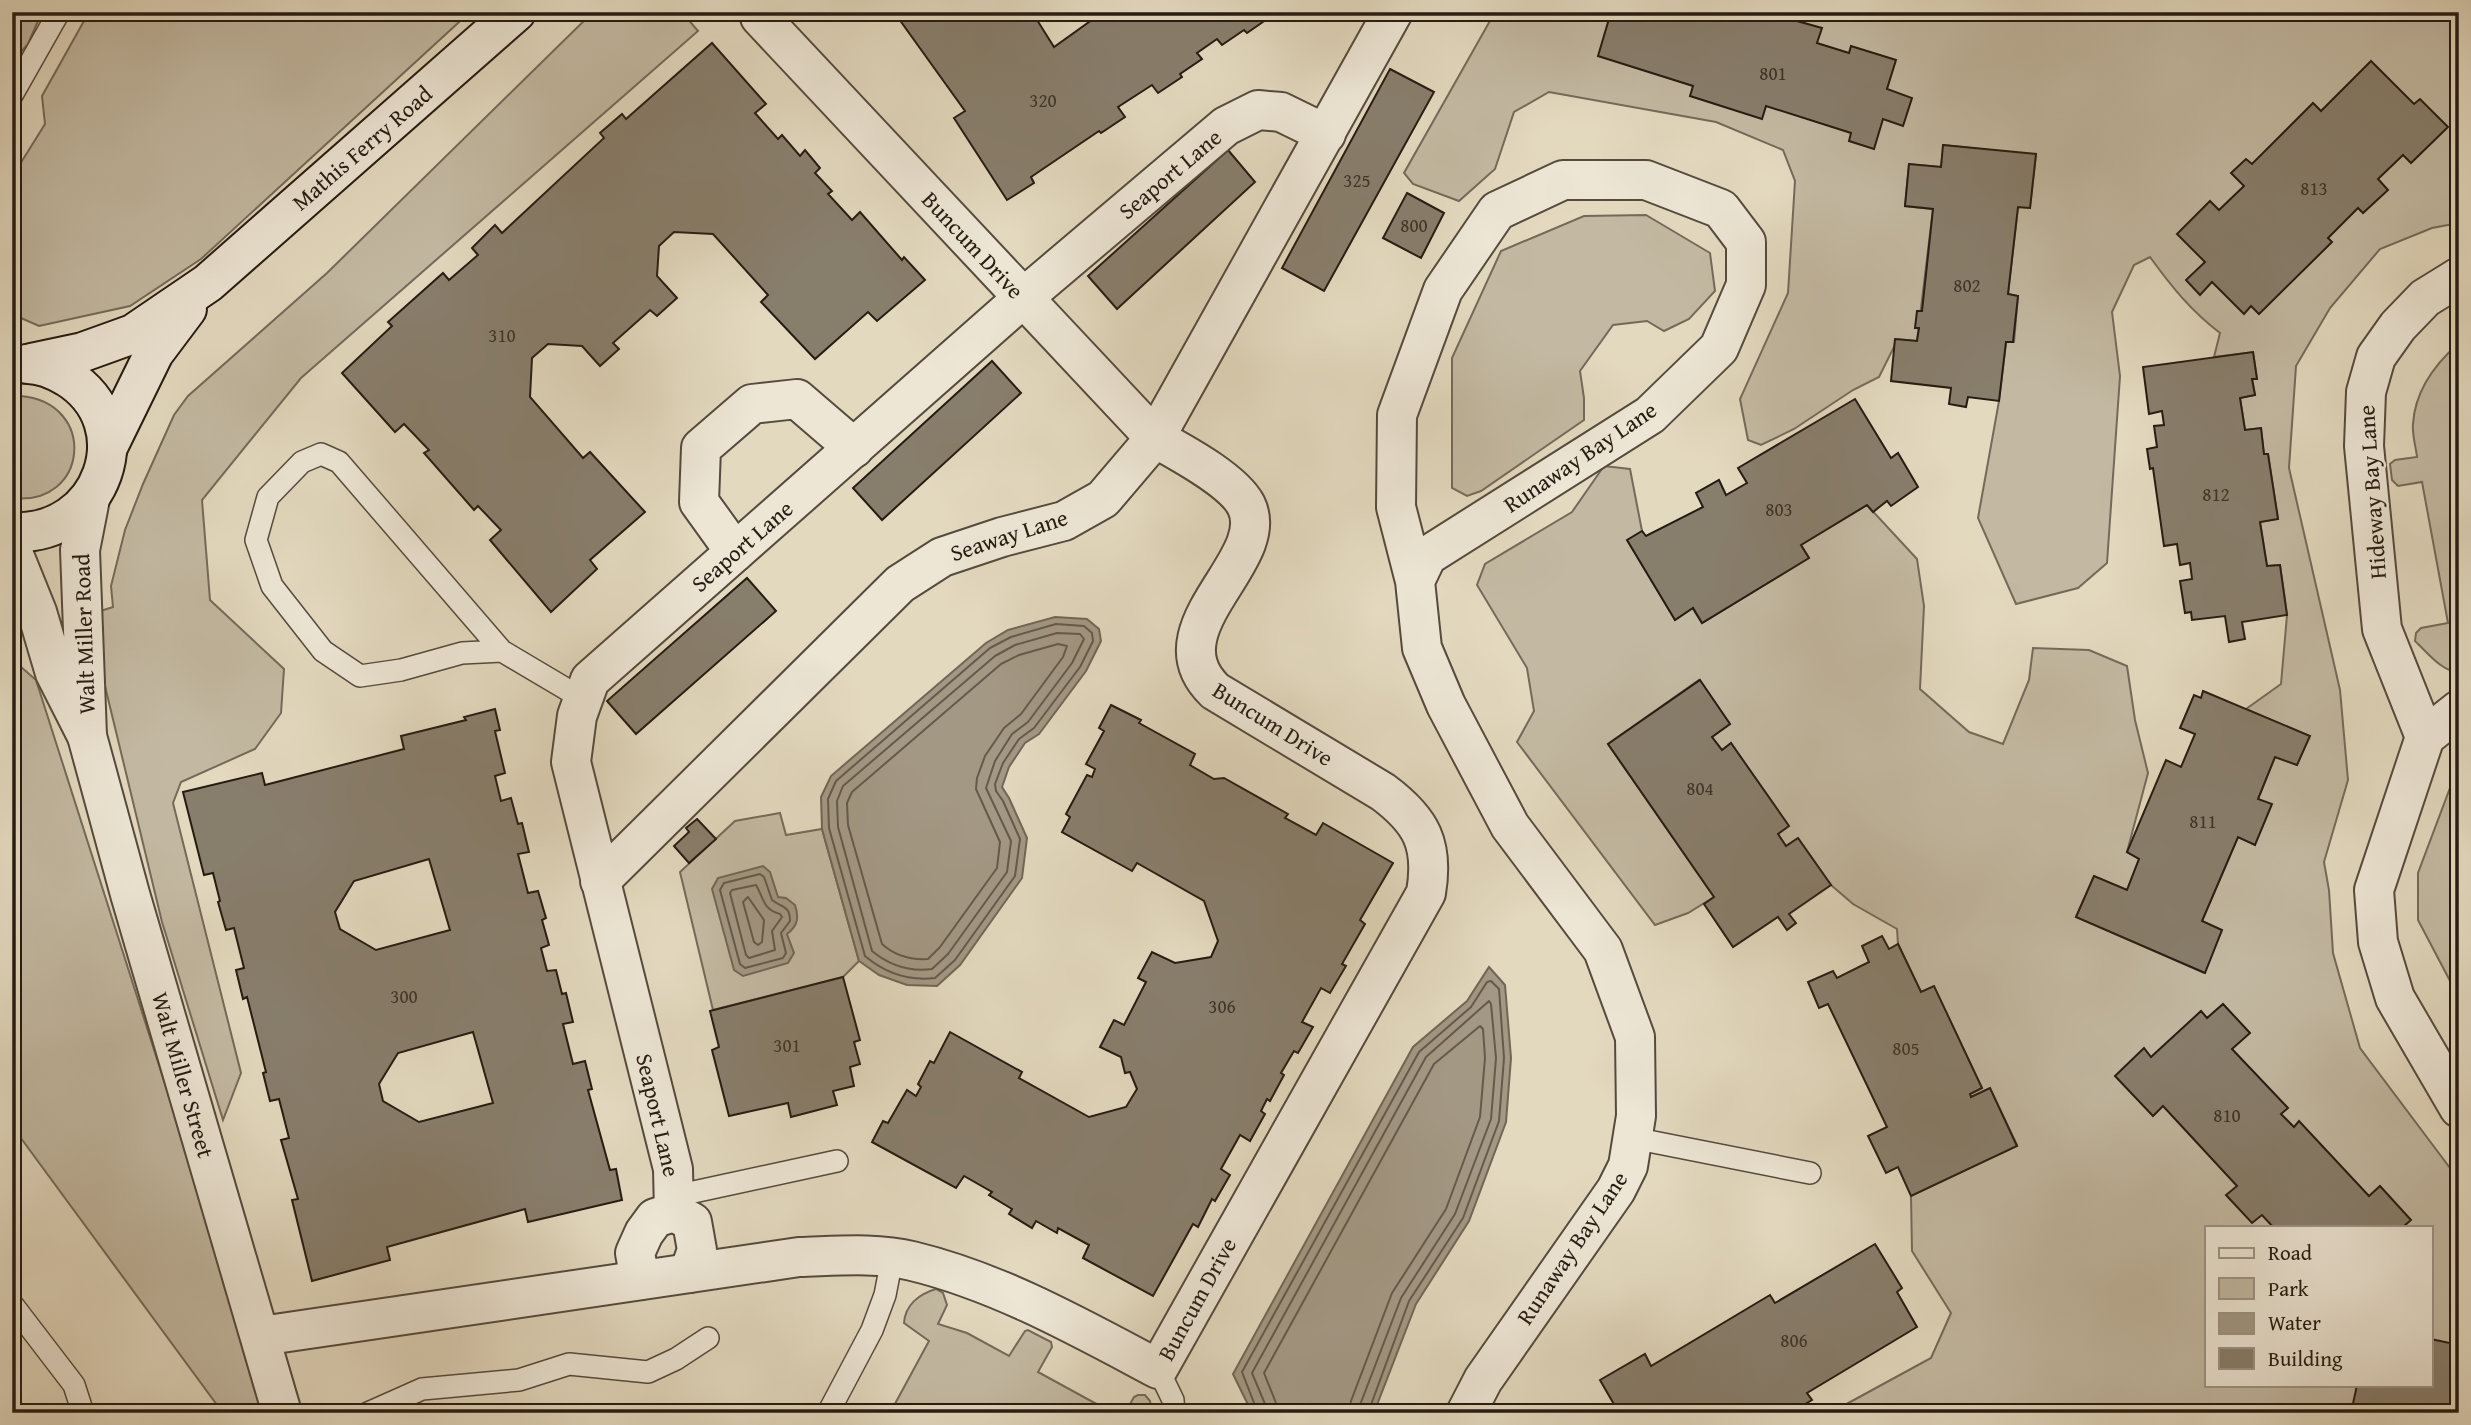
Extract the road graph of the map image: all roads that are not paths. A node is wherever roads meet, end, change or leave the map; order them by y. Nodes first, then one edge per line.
1 (59, 12) edge
2 (516, 12) edge
3 (1393, 12) edge
4 (760, 17) dead end
5 (12, 95) edge
6 (1326, 134) junction
7 (2459, 277) edge
8 (208, 283) junction
9 (1023, 298) junction
10 (22, 364) edge
11 (1155, 438) junction
12 (854, 447) junction
13 (107, 449) junction
14 (90, 499) junction
15 (12, 532) edge
16 (12, 550) edge
17 (735, 552) junction
18 (1415, 581) junction
19 (502, 651) junction
20 (583, 699) junction
21 (2459, 710) edge
22 (88, 736) junction
23 (2425, 737) junction
24 (600, 881) junction
25 (2459, 1108) edge
26 (1633, 1138) junction
27 (837, 1161) dead end
28 (1810, 1173) dead end
29 (675, 1204) junction
30 (892, 1259) junction
31 (689, 1273) junction
32 (640, 1280) junction
33 (12, 1304) edge
34 (261, 1336) junction
35 (708, 1338) dead end
36 (1157, 1369) junction
37 (83, 1413) edge
38 (282, 1413) edge
39 (368, 1413) edge
40 (828, 1413) edge
41 (1174, 1413) edge
42 (1466, 1413) edge

1 - 5 lane
2 - 8 street, Mathis Ferry Road
3 - 6 street, Seaway Lane
4 - 9 street, Buncum Drive
6 - 9 street, Seaport Lane
6 - 11 street, Seaway Lane
7 - 23 street, Hideway Bay Lane
8 - 10 street, Mathis Ferry Road
8 - 13 street, Mathis Ferry Road
9 - 11 street, Buncum Drive
9 - 12 street, Seaport Lane
10 - 13 street
11 - 24 street, Seaway Lane
11 - 36 street, Buncum Drive
12 - 17 street, Seaport Lane
12 - 17 street
13 - 14 street
14 - 15 street
14 - 22 street, Walt Miller Road
16 - 22 street, Walt Miller Road
17 - 20 street, Seaport Lane
18 - 18 street, Runaway Bay Lane
18 - 26 street, Runaway Bay Lane
19 - 19 lane
19 - 20 lane
20 - 24 street, Seaport Lane
21 - 23 street
22 - 34 street, Walt Miller Street
23 - 25 street
24 - 29 street, Seaport Lane
26 - 28 lane
26 - 42 street, Runaway Bay Lane
27 - 29 lane
29 - 31 street
29 - 32 street
30 - 31 street
30 - 36 street
30 - 40 lane
31 - 32 street
32 - 34 street
33 - 37 lane
34 - 38 street, Walt Miller Street
35 - 39 lane
36 - 41 lane

